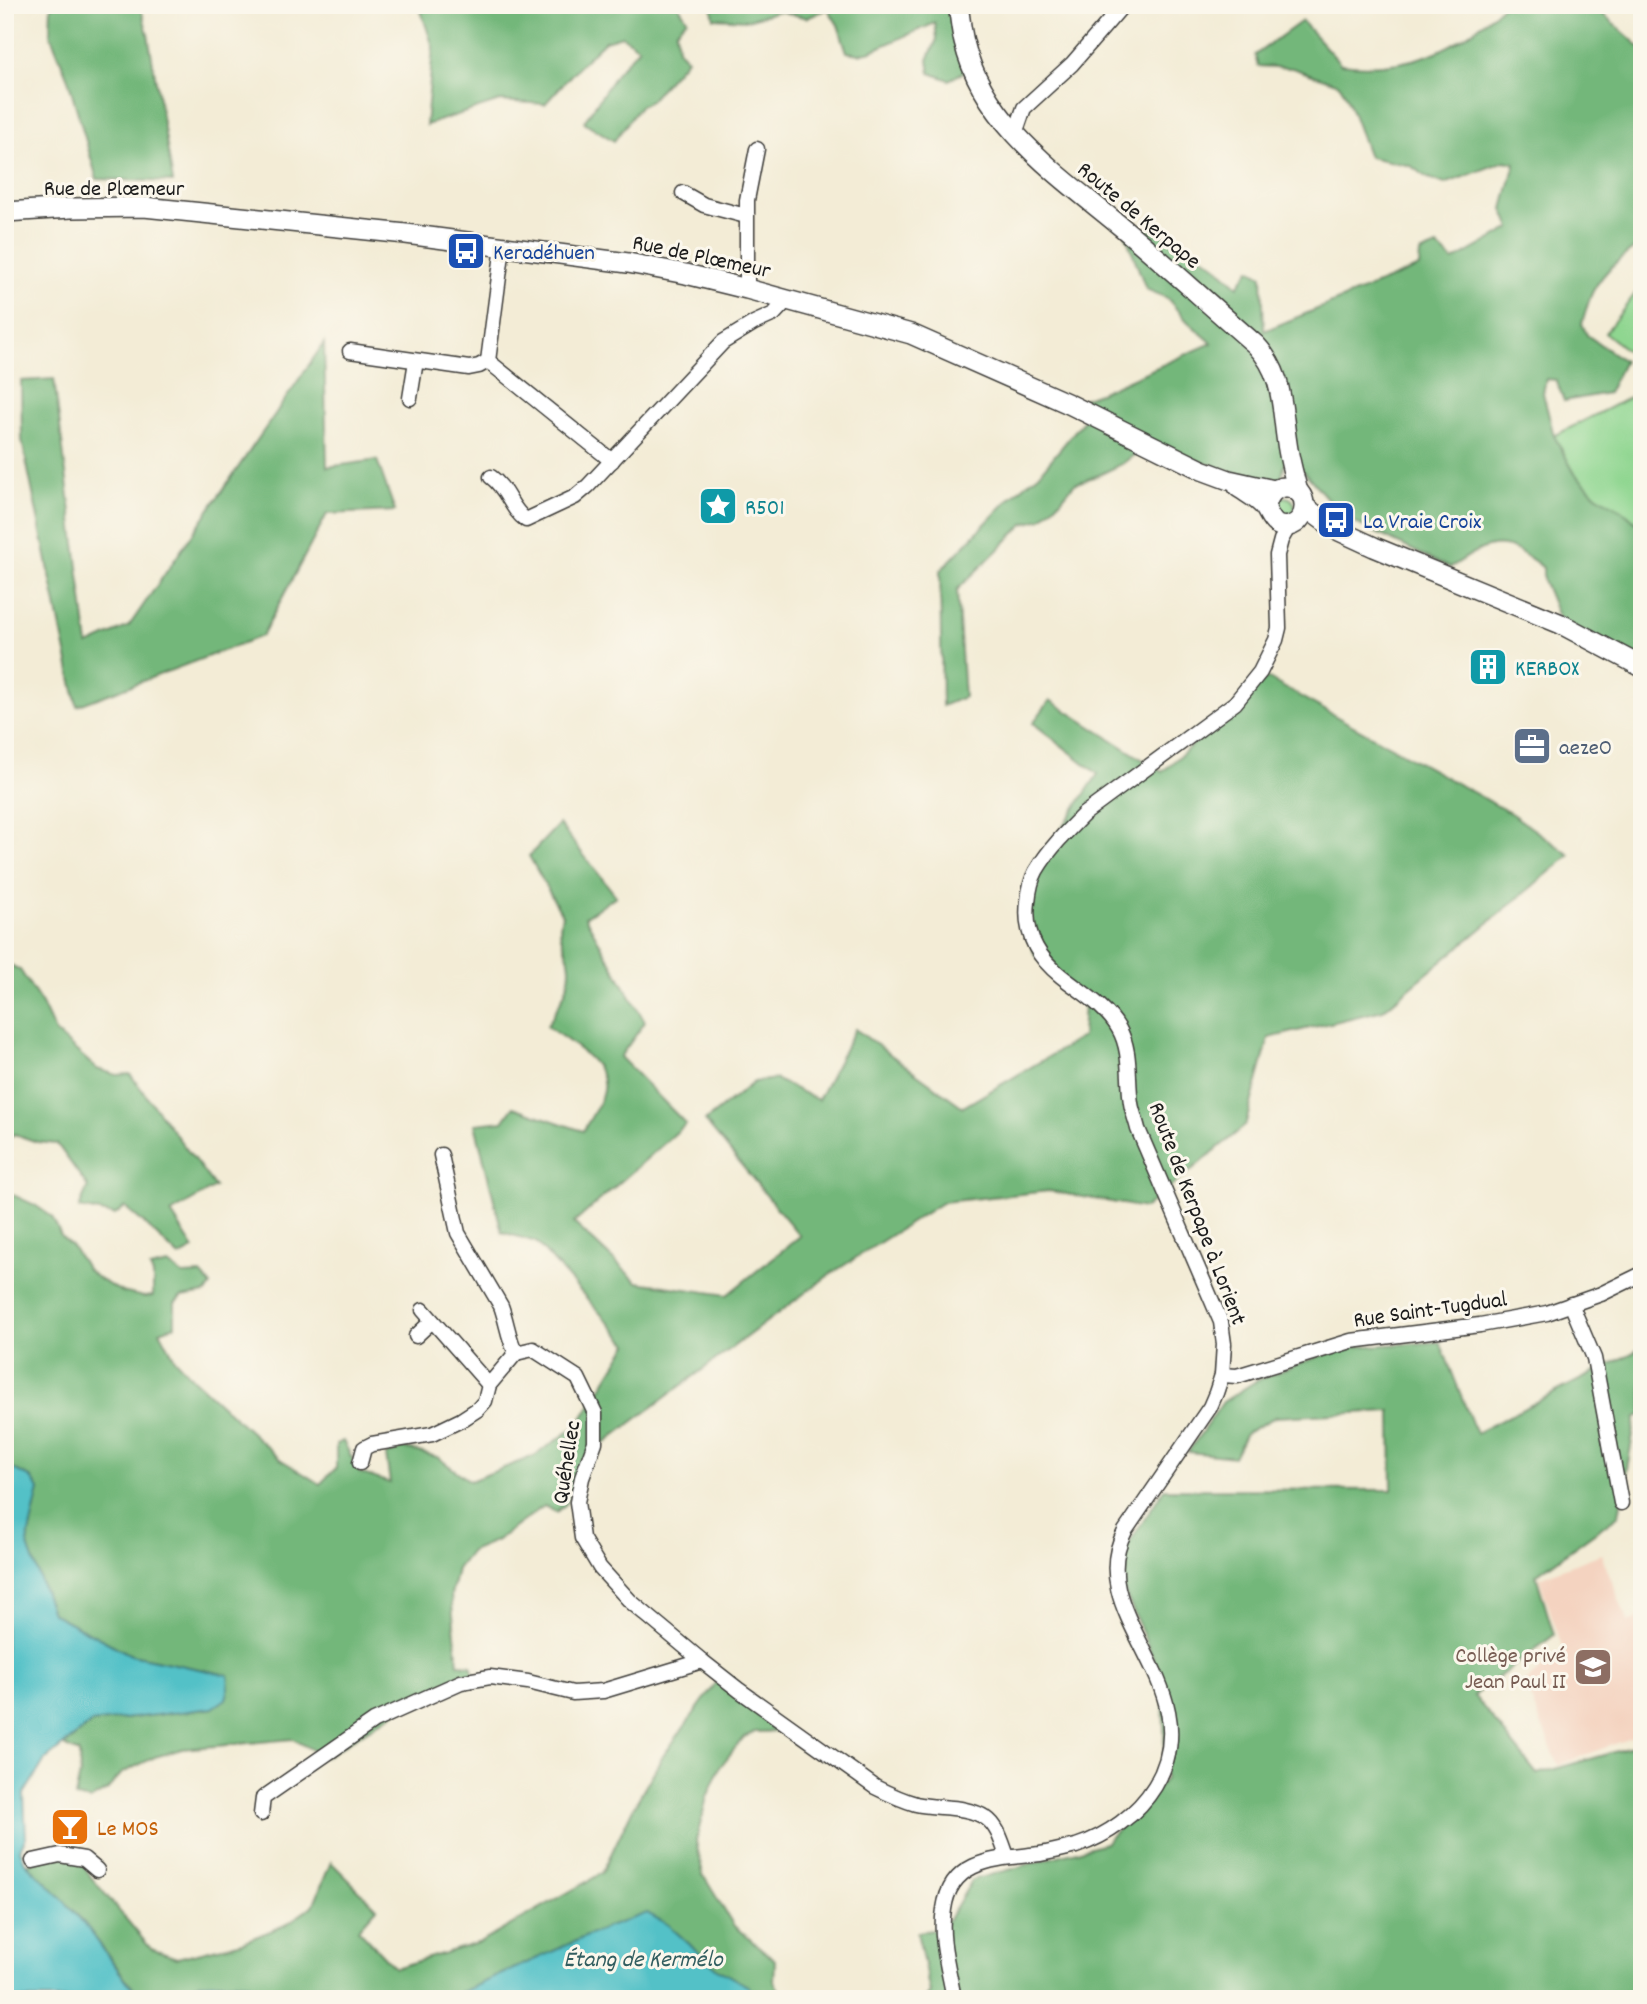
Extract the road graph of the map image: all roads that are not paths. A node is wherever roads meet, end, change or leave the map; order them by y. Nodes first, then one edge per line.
1 (958, 5) edge
2 (1123, 5) edge
3 (1024, 108) junction
4 (999, 114) junction
5 (1015, 134) junction
6 (757, 149) dead end
7 (683, 193) dead end
8 (5, 212) edge
9 (746, 216) junction
10 (503, 246) junction
11 (747, 289) junction
12 (766, 294) junction
13 (787, 300) junction
14 (754, 323) junction
15 (349, 351) dead end
16 (416, 360) junction
17 (488, 361) junction
18 (410, 398) dead end
19 (612, 461) junction
20 (491, 477) dead end
21 (1285, 507) junction
22 (1642, 667) edge
23 (441, 1155) dead end
24 (1642, 1274) edge
25 (1571, 1304) junction
26 (416, 1336) dead end
27 (516, 1353) junction
28 (1222, 1375) junction
29 (489, 1385) junction
30 (359, 1463) dead end
31 (1621, 1503) dead end
32 (702, 1661) junction
33 (261, 1814) dead end
34 (1007, 1856) junction
35 (33, 1861) dead end
36 (97, 1870) dead end
37 (954, 1999) edge

1 - 4 main road, Route de Kerpape
2 - 3 street
3 - 4 street
3 - 5 street
4 - 5 main road, Route de Kerpape
5 - 21 main road, Route de Kerpape
6 - 9 street
7 - 9 street
8 - 10 main road, Rue de Plœmeur
9 - 11 street
10 - 11 main road, Rue de Plœmeur
10 - 17 street
11 - 12 main road, Rue de Plœmeur
12 - 13 main road, Rue de Plœmeur
12 - 14 street
13 - 14 street
13 - 21 main road, Rue de Plœmeur
14 - 19 street
15 - 16 street
16 - 17 street
16 - 18 street
17 - 19 street
19 - 20 street
21 - 22 main road
21 - 28 street, Route de Kerpape à Lorient
23 - 27 street
24 - 25 street, Rue Saint-Tugdual
25 - 28 street, Rue Saint-Tugdual
25 - 31 street
26 - 29 street
27 - 29 street
27 - 32 street, Quéhellec
28 - 34 street, Route de Kerpape à Lorient
29 - 30 street
32 - 33 street
32 - 34 street, Quéhellec
34 - 37 street, Route de Kerpape à Lorient
35 - 36 street

